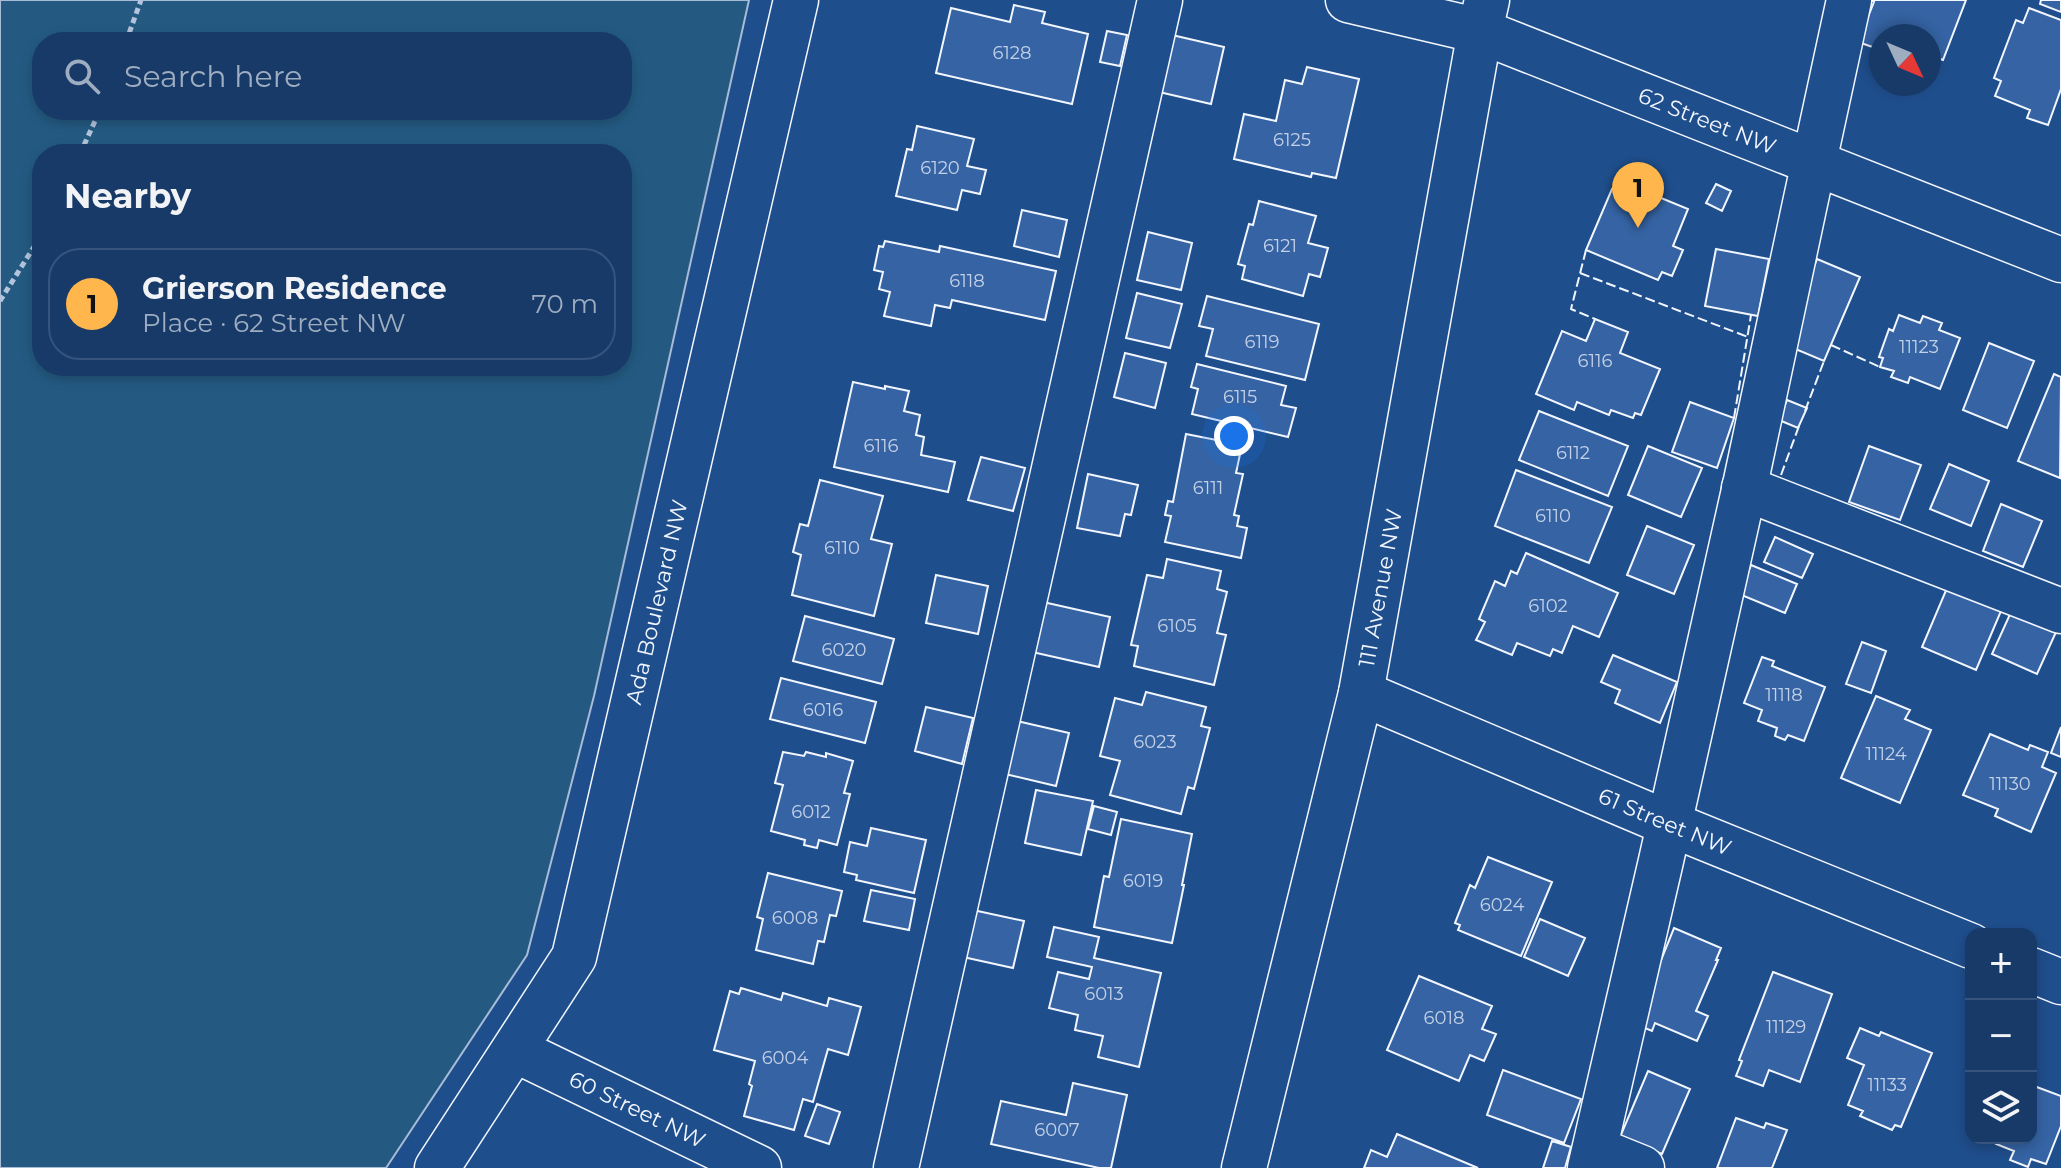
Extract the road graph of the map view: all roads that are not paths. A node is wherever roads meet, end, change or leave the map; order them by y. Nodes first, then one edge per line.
1 (796, 0) edge
2 (1160, 0) edge
3 (1348, 0) edge
4 (1849, 0) edge
5 (1484, 16) edge
6 (1813, 163) junction
7 (2061, 260) edge
8 (1744, 488) junction
9 (2061, 611) edge
10 (1361, 693) junction
11 (1670, 824) junction
12 (1965, 944) edge
13 (2037, 972) edge
14 (2061, 982) edge
15 (515, 1050) junction
16 (1592, 1158) edge
17 (437, 1168) edge
18 (759, 1168) edge
19 (896, 1168) edge
20 (1244, 1168) edge
21 (1642, 1168) edge

1 - 15 street, Ada Boulevard NW
2 - 19 street
3 - 5 street, 62 Street NW
4 - 6 street
5 - 6 street, 62 Street NW
5 - 10 street, 111 Avenue NW
6 - 7 street, 62 Street NW
6 - 8 street
8 - 9 street
8 - 11 street
10 - 11 street, 61 Street NW
10 - 20 street, 111 Avenue NW
11 - 12 street, 61 Street NW
11 - 16 street
13 - 14 street
15 - 17 street, Ada Boulevard NW
15 - 18 street, 60 Street NW
16 - 21 street

